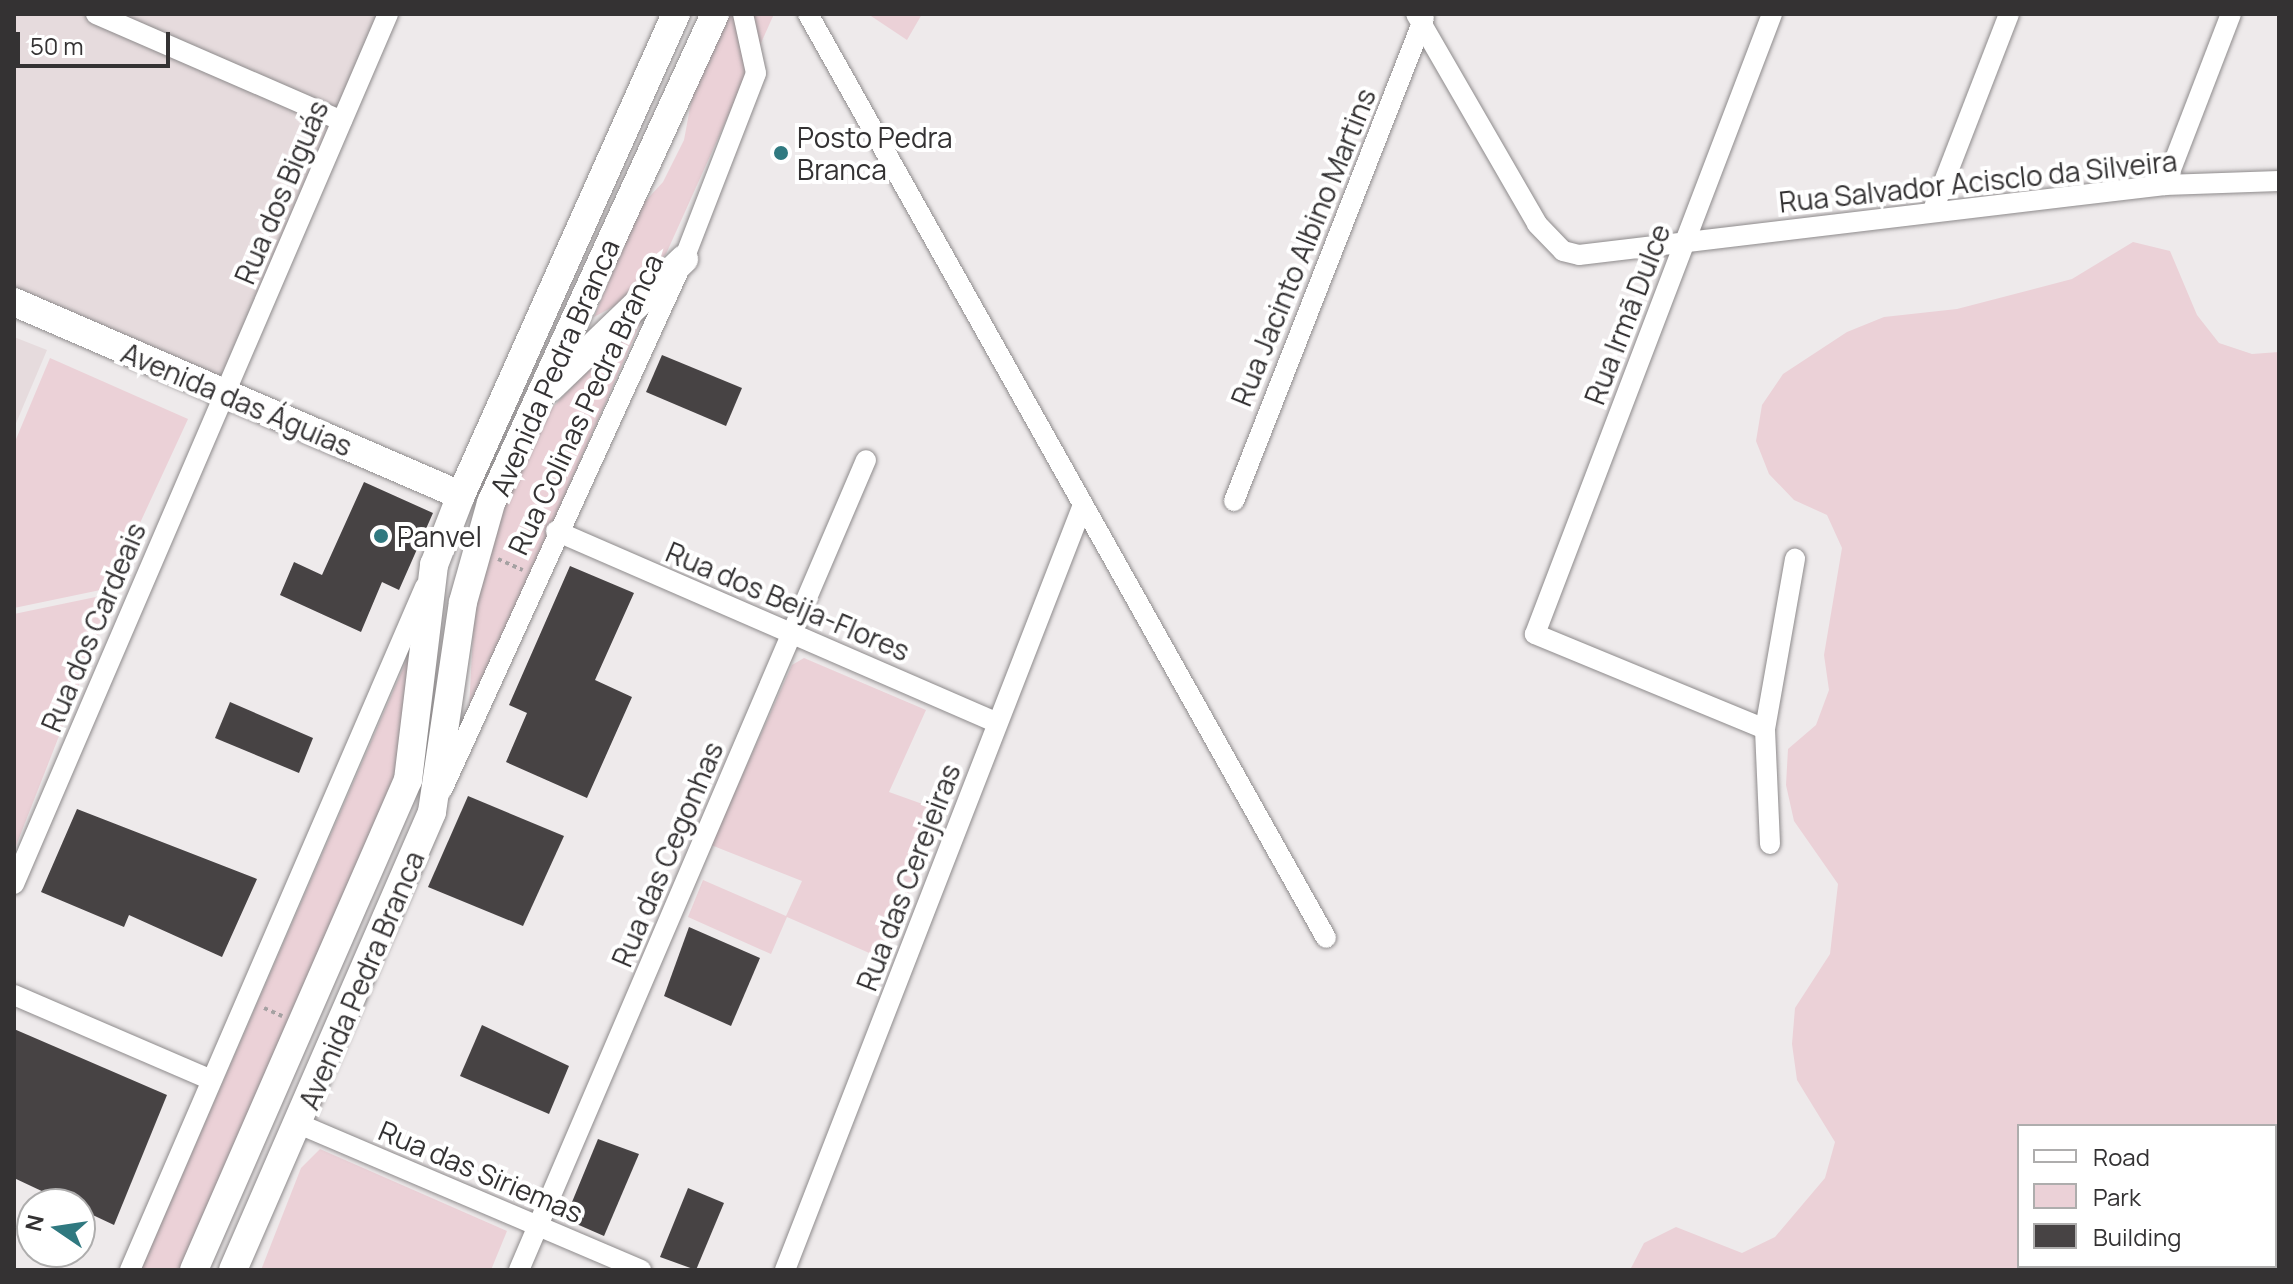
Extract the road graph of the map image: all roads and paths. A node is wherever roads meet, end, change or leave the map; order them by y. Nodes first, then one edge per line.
1 (96, 14) edge
2 (388, 14) edge
3 (676, 14) edge
4 (715, 14) edge
5 (743, 14) edge
6 (808, 14) edge
7 (1772, 14) edge
8 (2009, 14) edge
9 (2231, 14) edge
10 (1421, 17) edge
11 (342, 121) junction
12 (2279, 181) edge
13 (2165, 185) junction
14 (1933, 210) junction
15 (1684, 244) junction
16 (684, 259) junction
17 (14, 302) edge
18 (224, 393) junction
19 (538, 399) junction
20 (866, 460) dead end
21 (461, 495) junction
22 (1234, 501) dead end
23 (1083, 505) junction
24 (556, 531) junction
25 (1795, 559) dead end
26 (434, 565) junction
27 (792, 633) junction
28 (997, 723) junction
29 (1765, 729) junction
30 (432, 812) junction
31 (1770, 844) dead end
32 (14, 884) edge
33 (1326, 938) dead end
34 (14, 995) edge
35 (211, 1080) junction
36 (299, 1124) junction
37 (538, 1225) junction
38 (130, 1270) edge
39 (194, 1270) edge
40 (233, 1270) edge
41 (519, 1270) edge
42 (641, 1270) edge
43 (785, 1270) edge

1 - 11 street
2 - 11 street, Rua dos Biguás
3 - 21 main road, Avenida Pedra Branca
4 - 19 main road, Avenida Pedra Branca
5 - 16 street, Rua Colinas Pedra Branca
6 - 23 street
7 - 15 street, Rua Irmã Dulce
8 - 14 street
9 - 13 street
10 - 15 street, Rua Salvador Acisclo da Silveira
10 - 22 street, Rua Jacinto Albino Martins
11 - 18 street, Rua dos Biguás
12 - 13 street, Rua Salvador Acisclo da Silveira
13 - 14 street, Rua Salvador Acisclo da Silveira
14 - 15 street, Rua Salvador Acisclo da Silveira
15 - 29 street, Rua Irmã Dulce
16 - 19 main road
16 - 24 street, Rua Colinas Pedra Branca
17 - 18 main road, Avenida das Águias
18 - 21 main road, Avenida das Águias
18 - 32 street, Rua dos Cardeais
19 - 30 main road, Avenida Pedra Branca
20 - 27 street, Rua das Cegonhas
21 - 26 main road, Avenida Pedra Branca
23 - 28 street, Rua das Cerejeiras
23 - 33 street
24 - 27 street, Rua dos Beija-Flores
24 - 30 street, Rua Colinas Pedra Branca
25 - 29 street
26 - 35 street, Avenida Pedra Branca
26 - 39 main road, Avenida Pedra Branca
27 - 28 street, Rua dos Beija-Flores
27 - 37 street, Rua das Cegonhas
28 - 43 street, Rua das Cerejeiras
29 - 31 street
30 - 36 main road, Avenida Pedra Branca
34 - 35 street
35 - 38 street, Avenida Pedra Branca
36 - 37 street, Rua das Siriemas
36 - 40 main road, Avenida Pedra Branca
37 - 41 street, Rua das Cegonhas
37 - 42 street, Rua das Siriemas

